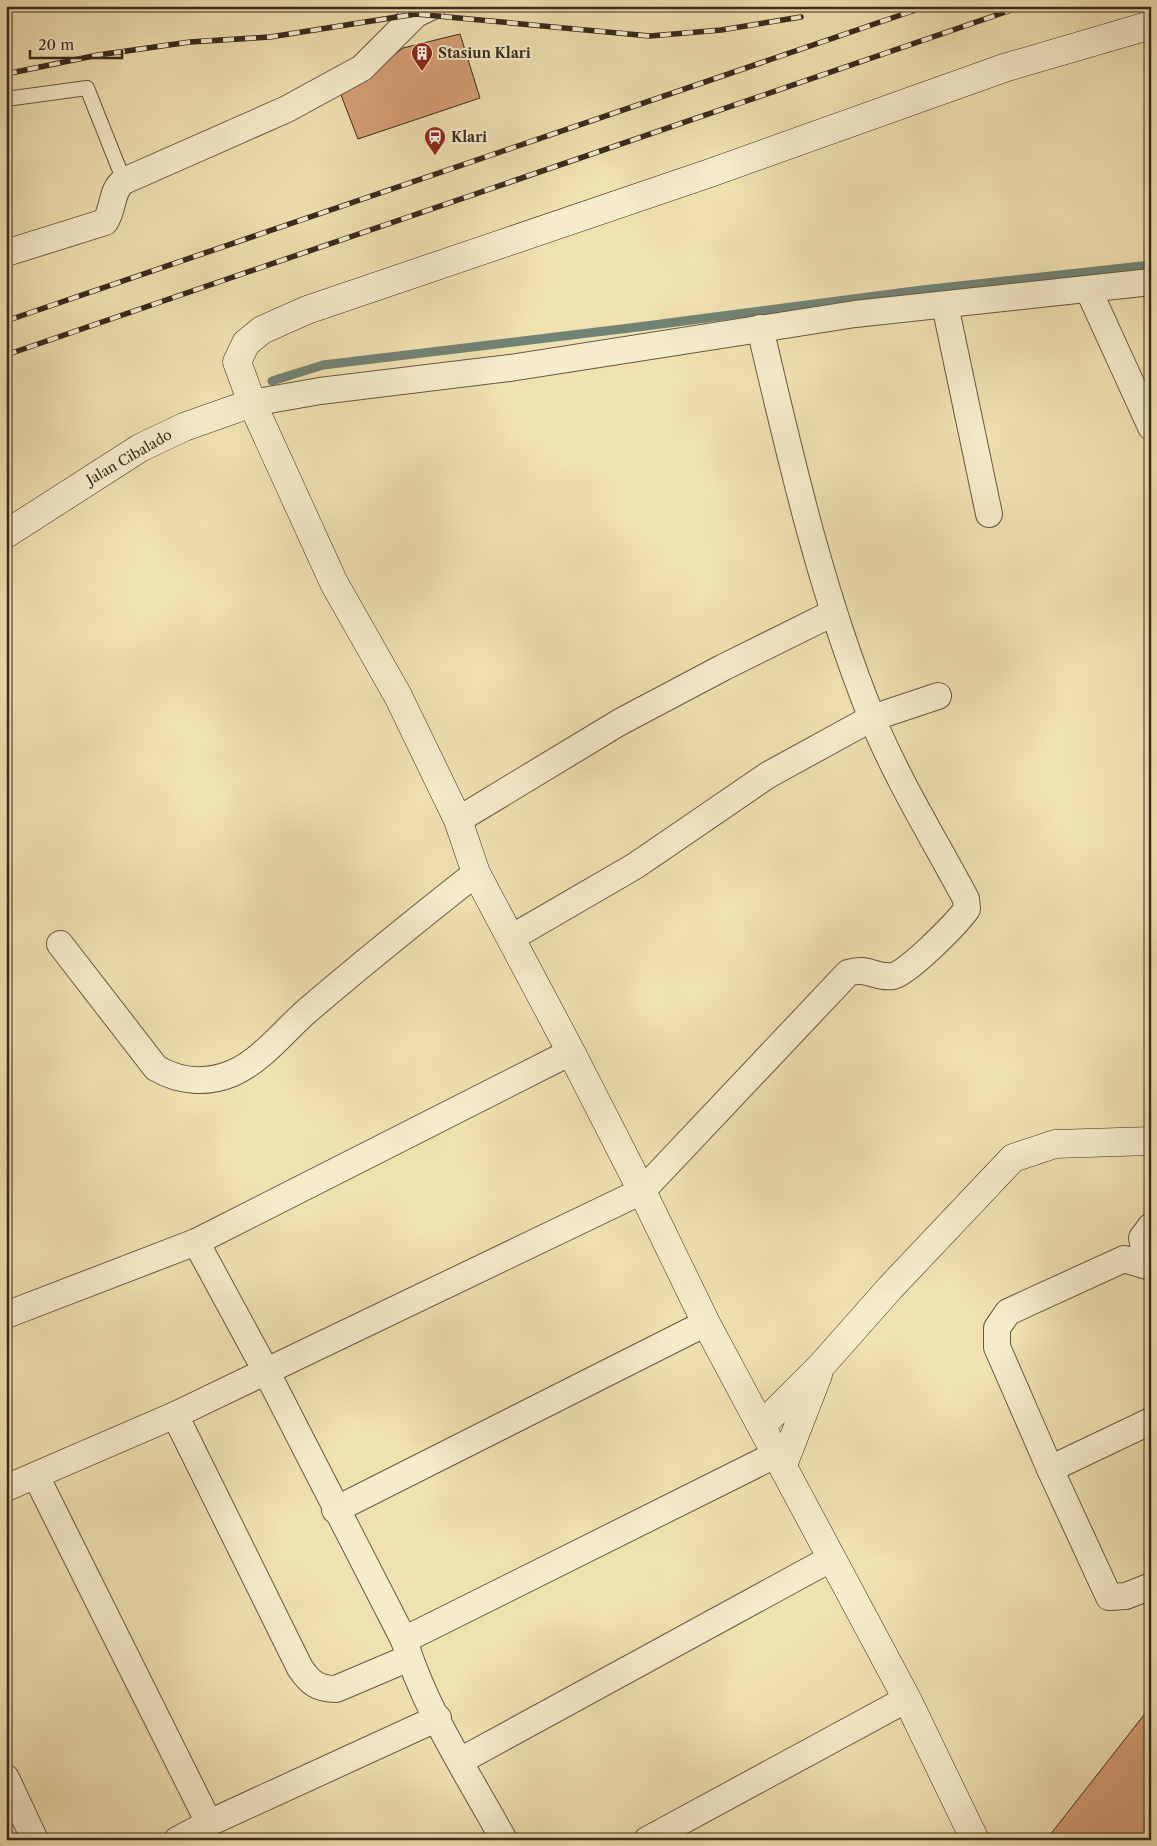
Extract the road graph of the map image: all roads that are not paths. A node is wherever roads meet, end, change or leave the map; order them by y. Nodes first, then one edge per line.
1 (432, 6) edge
2 (1151, 25) edge
3 (6, 99) edge
4 (124, 181) junction
5 (6, 253) edge
6 (1151, 282) edge
7 (1088, 288) junction
8 (945, 304) junction
9 (760, 328) junction
10 (250, 398) junction
11 (1151, 426) edge
12 (989, 514) dead end
13 (6, 534) edge
14 (833, 613) junction
15 (938, 696) dead end
16 (872, 718) junction
17 (458, 820) junction
18 (476, 873) junction
19 (511, 938) junction
20 (60, 944) dead end
21 (571, 1052) junction
22 (1151, 1141) edge
23 (642, 1191) junction
24 (1151, 1226) edge
25 (196, 1242) junction
26 (1149, 1269) edge
27 (6, 1315) edge
28 (706, 1323) junction
29 (821, 1366) junction
30 (266, 1371) junction
31 (175, 1415) junction
32 (1151, 1421) edge
33 (762, 1425) junction
34 (780, 1460) junction
35 (1050, 1469) junction
36 (36, 1476) junction
37 (6, 1488) edge
38 (335, 1510) junction
39 (830, 1559) junction
40 (1151, 1586) edge
41 (406, 1649) junction
42 (907, 1699) junction
43 (438, 1718) junction
44 (460, 1760) junction
45 (6, 1778) edge
46 (210, 1822) junction
47 (35, 1840) edge
48 (177, 1840) edge
49 (504, 1840) edge
50 (647, 1840) edge
51 (975, 1840) edge

1 - 4 street
2 - 10 street
3 - 4 lane
4 - 5 street
6 - 7 street
7 - 8 street
7 - 11 street
8 - 9 street
8 - 12 street
9 - 10 street
9 - 14 street
10 - 13 street, Jalan Cibalado
10 - 17 street
14 - 16 street
14 - 17 street
15 - 16 street
16 - 19 street
16 - 23 street
17 - 18 street
18 - 19 street
18 - 20 street
19 - 21 street
21 - 23 street
21 - 25 street
22 - 29 street
23 - 28 street
23 - 30 street
24 - 26 street
25 - 27 street
25 - 30 street
26 - 35 street
28 - 33 street
28 - 38 street
29 - 33 street
29 - 34 street
30 - 31 street
30 - 38 street
31 - 36 street
31 - 41 street
32 - 35 street
33 - 34 street
34 - 39 street
34 - 41 street
35 - 40 street
36 - 37 street
36 - 46 street
38 - 41 street
39 - 42 street
39 - 44 street
41 - 43 street
42 - 50 street
42 - 51 street
43 - 44 street
43 - 46 street
44 - 49 street
45 - 47 street
46 - 48 street

